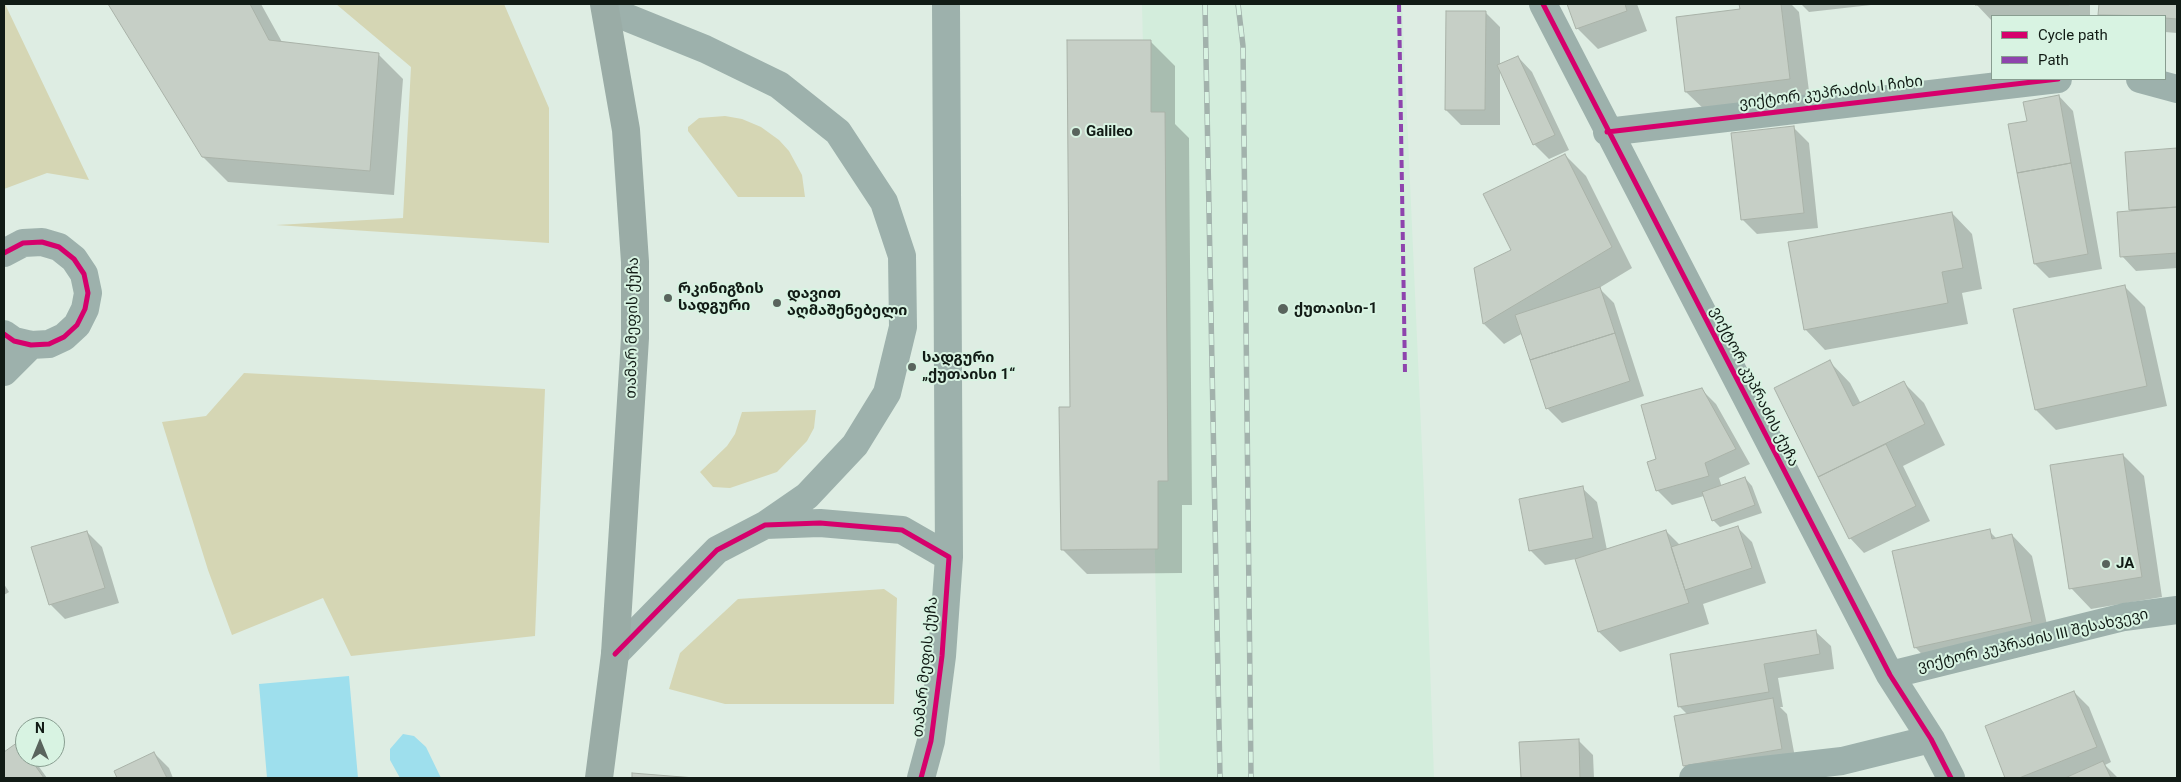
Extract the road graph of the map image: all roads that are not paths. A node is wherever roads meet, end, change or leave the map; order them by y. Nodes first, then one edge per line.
1 (946, 4) edge
2 (1543, 4) edge
3 (605, 7) edge
4 (2049, 80) edge
5 (2144, 80) edge
6 (2177, 89) edge
7 (1607, 132) junction
8 (5, 252) edge
9 (13, 339) edge
10 (4, 372) edge
11 (765, 525) junction
12 (949, 557) junction
13 (2177, 610) edge
14 (615, 654) junction
15 (1890, 675) junction
16 (1931, 738) junction
17 (599, 778) edge
18 (921, 778) edge
19 (1692, 778) edge
20 (1951, 778) edge

1 - 12 street, თამარ მეფის ქუჩა
2 - 7 street, ვიქტორ კუპრაძის ქუჩა
3 - 11 street
3 - 14 main road, თამარ მეფის ქუჩა
4 - 7 street, ვიქტორ კუპრაძის I ჩიხი
5 - 6 street
7 - 15 street, ვიქტორ კუპრაძის ქუჩა
8 - 9 street
9 - 10 street
11 - 12 street
11 - 14 street
12 - 18 street, თამარ მეფის ქუჩა
13 - 15 street, ვიქტორ კუპრაძის III შესახვევი
14 - 17 main road, თამარ მეფის ქუჩა
15 - 16 street, ვიქტორ კუპრაძის ქუჩა
16 - 19 street
16 - 20 street, ვიქტორ კუპრაძის ქუჩა

